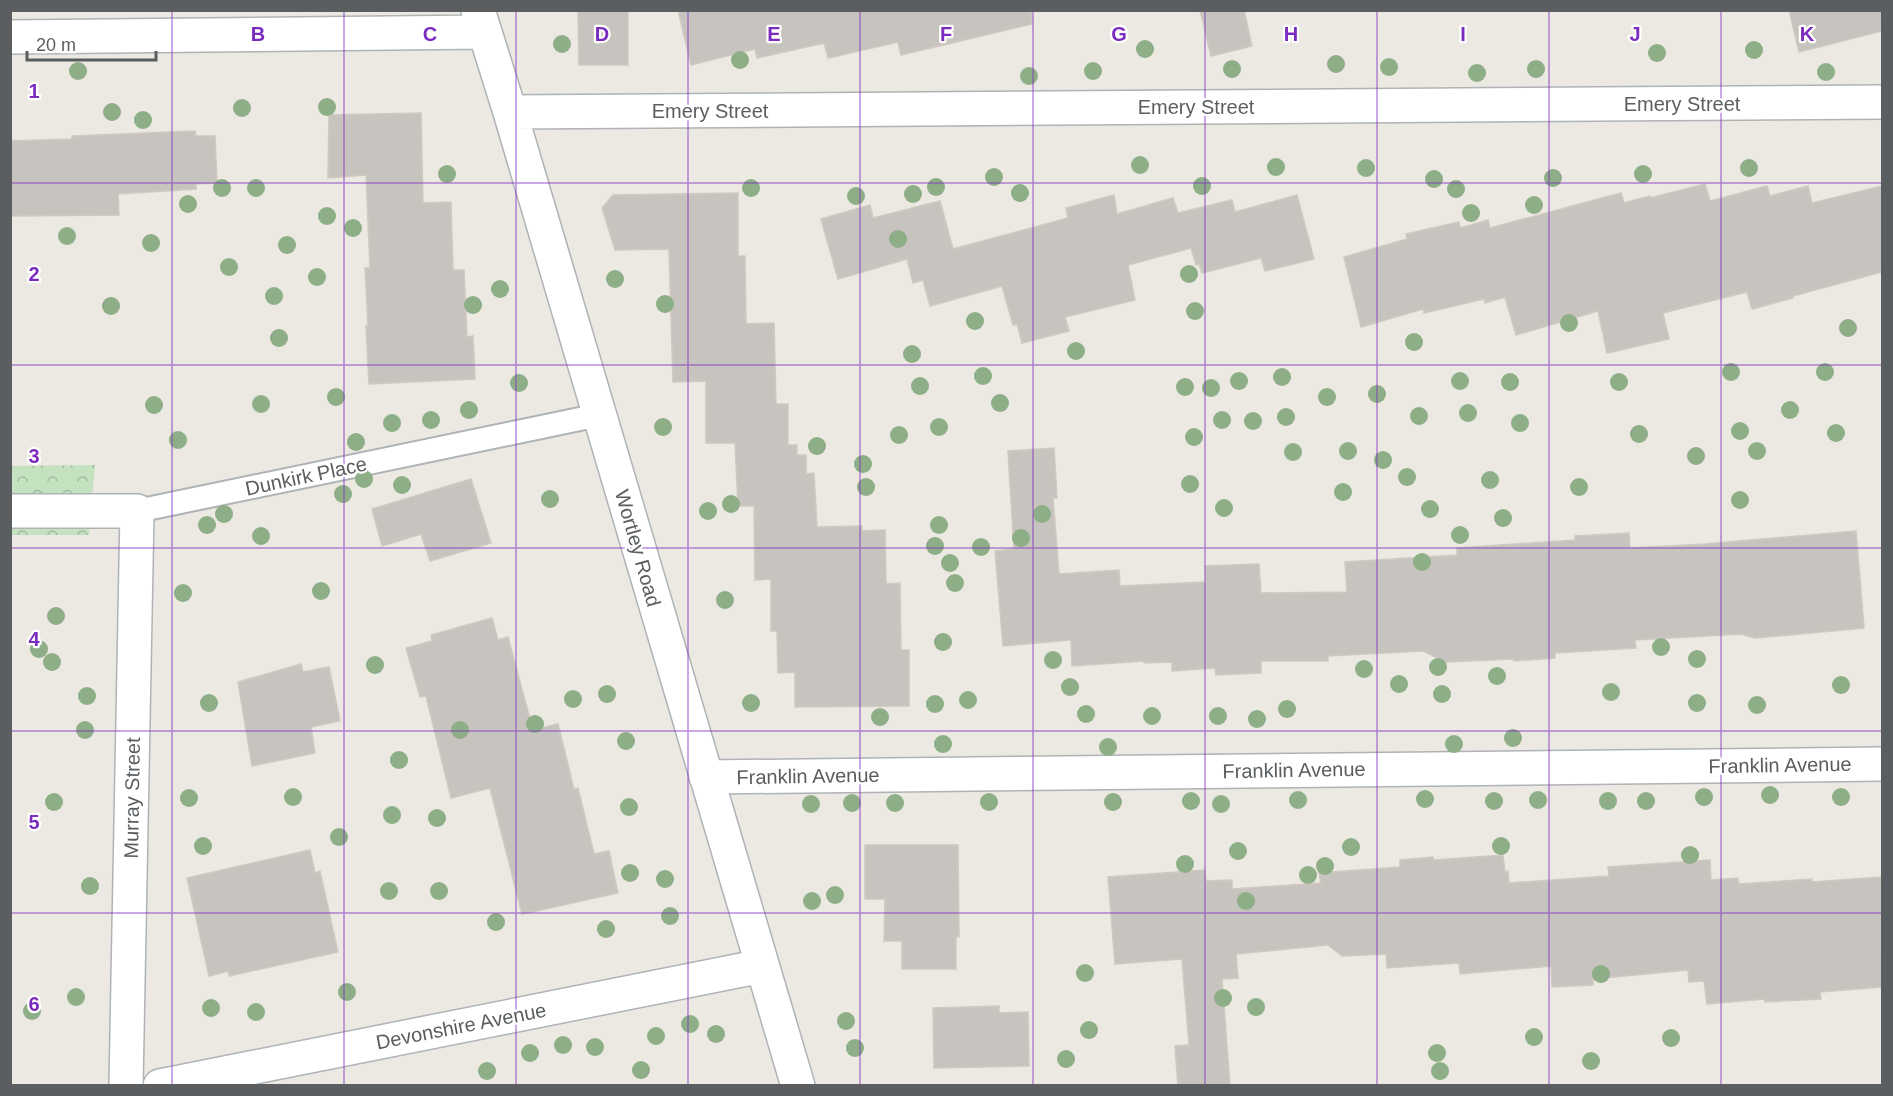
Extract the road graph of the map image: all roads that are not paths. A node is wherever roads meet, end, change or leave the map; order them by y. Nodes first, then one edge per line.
1 (481, 21) edge
2 (10, 36) edge
3 (1882, 102) edge
4 (510, 112) junction
5 (599, 415) junction
6 (10, 511) edge
7 (137, 511) junction
8 (1882, 764) edge
9 (706, 777) junction
10 (762, 966) junction
11 (126, 1086) edge
12 (160, 1086) edge
13 (798, 1086) edge

1 - 2 street
1 - 4 street, Wortley Road
3 - 4 street, Emery Street
4 - 5 street, Wortley Road
5 - 7 lane, Dunkirk Place
5 - 9 street, Wortley Road
6 - 7 street, Dunkirk Place
7 - 11 street, Murray Street
8 - 9 street, Franklin Avenue
9 - 10 street, Wortley Road
10 - 12 street, Devonshire Avenue
10 - 13 street, Wortley Road

